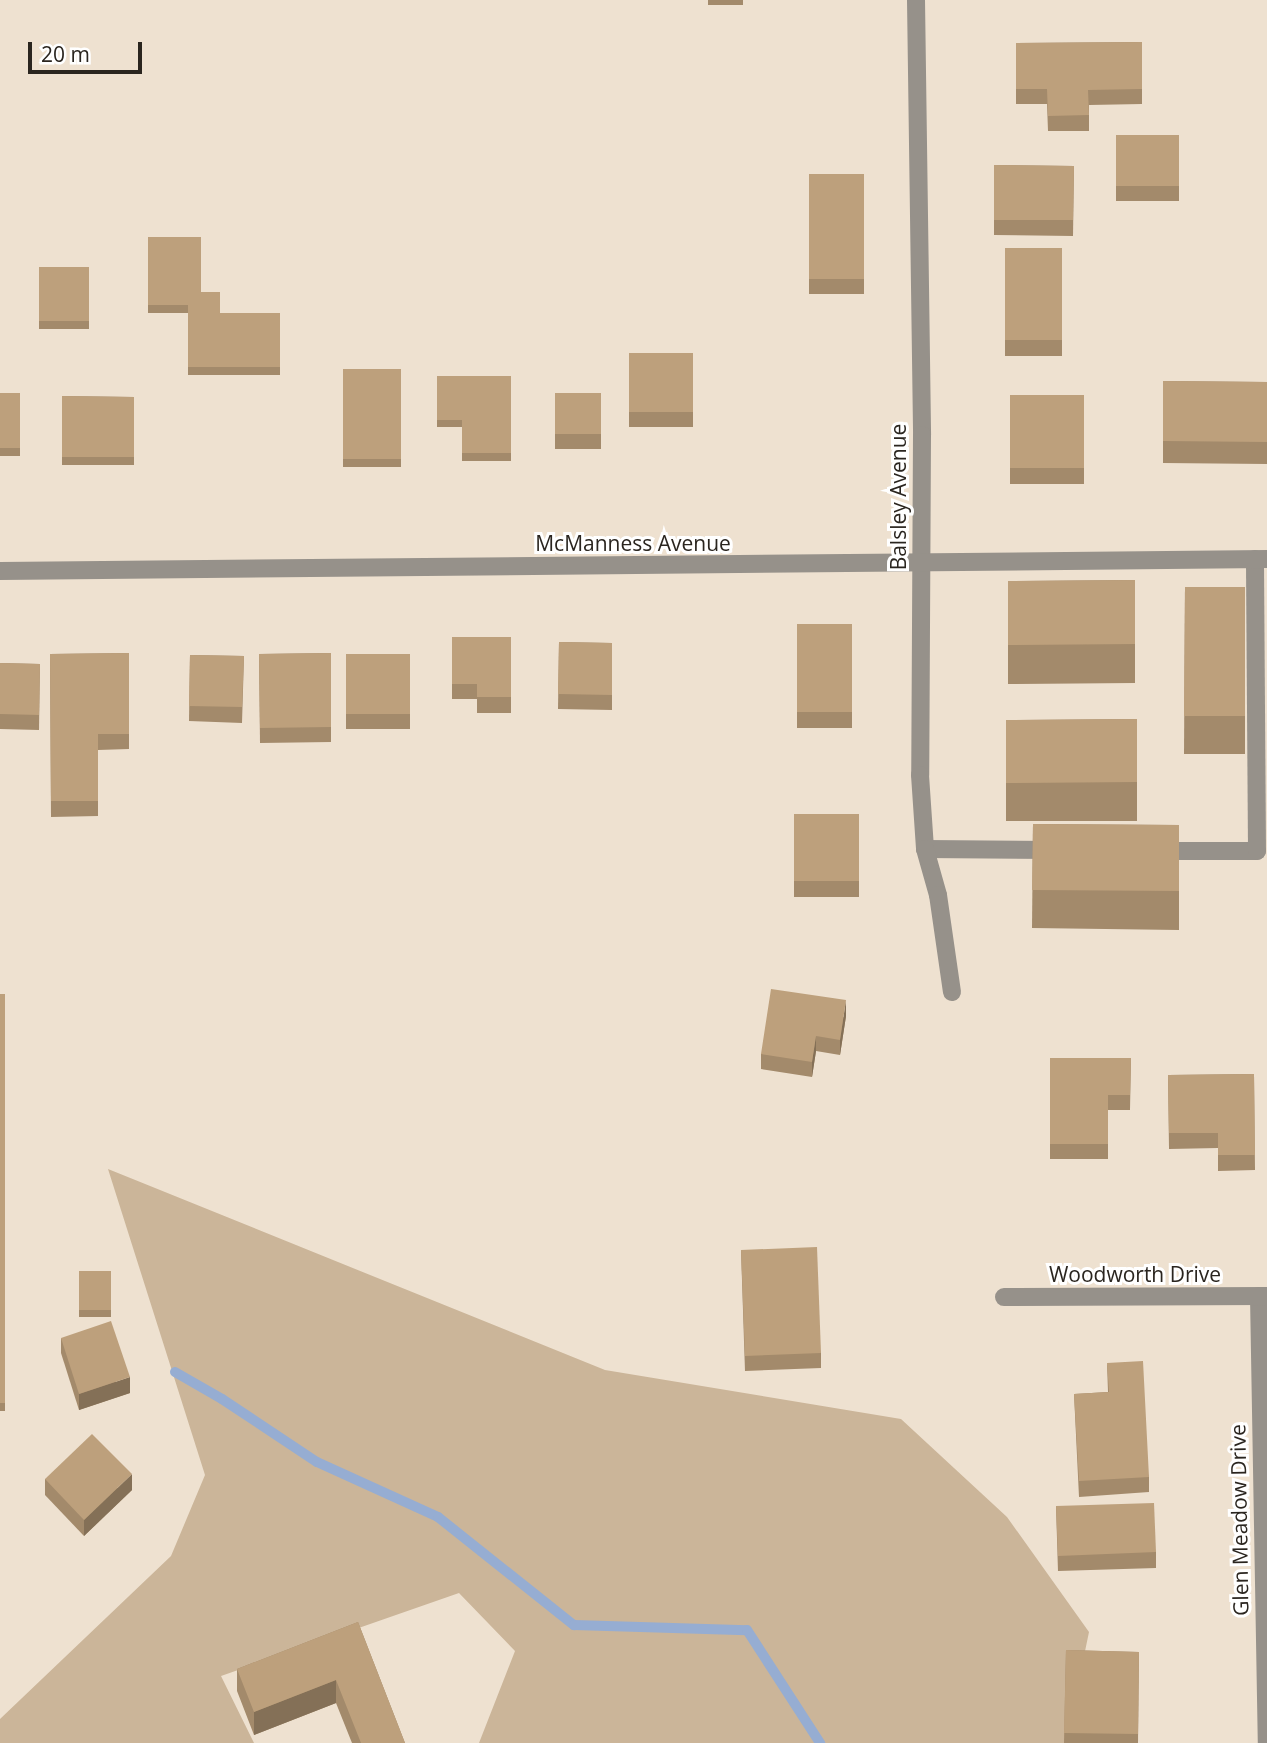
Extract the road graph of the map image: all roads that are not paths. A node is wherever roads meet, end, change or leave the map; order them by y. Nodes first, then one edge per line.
1 (916, 0) edge
2 (1261, 559) edge
3 (921, 564) junction
4 (0, 571) edge
5 (925, 849) junction
6 (1078, 850) edge
7 (1133, 850) edge
8 (952, 992) dead end
9 (1263, 1296) edge
10 (1004, 1297) dead end
11 (1267, 1743) edge

1 - 3 street, Balsley Avenue
2 - 3 street, McManness Avenue
2 - 7 street
3 - 4 street, McManness Avenue
3 - 5 street, Balsley Avenue
5 - 6 street
5 - 8 street, Balsley Avenue
9 - 10 street, Woodworth Drive
9 - 11 street, Glen Meadow Drive

